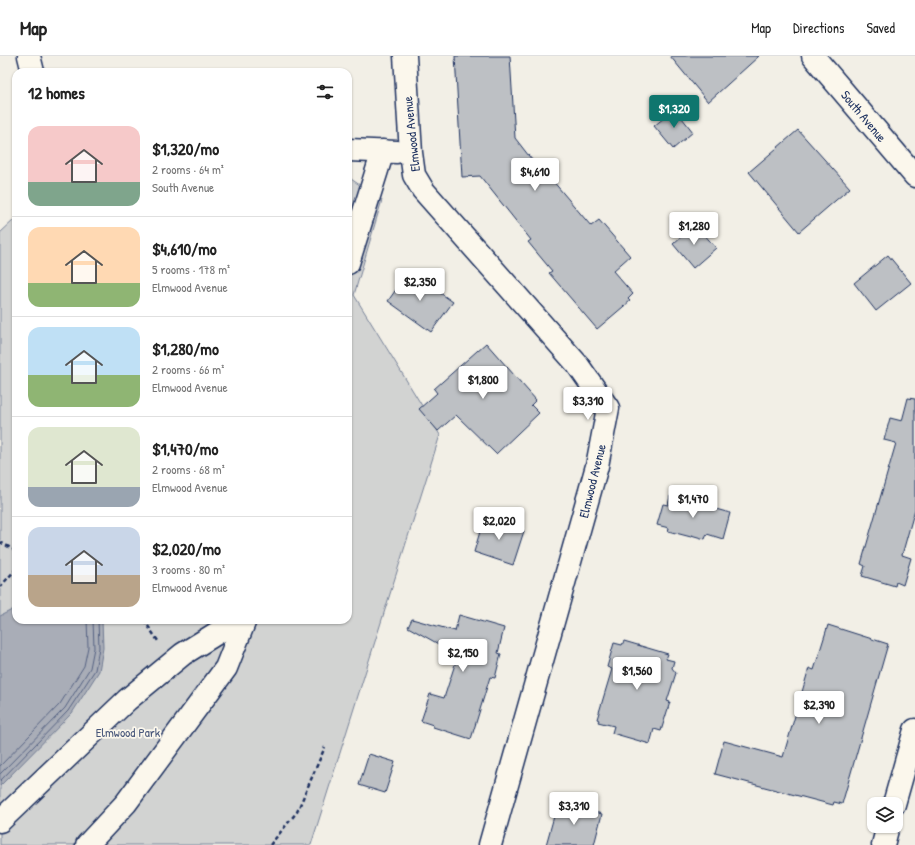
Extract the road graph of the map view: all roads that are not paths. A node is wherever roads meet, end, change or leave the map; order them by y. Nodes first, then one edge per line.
1 (29, 56) edge
2 (405, 56) edge
3 (813, 56) edge
4 (32, 68) edge
5 (352, 150) edge
6 (383, 151) junction
7 (411, 153) junction
8 (915, 176) edge
9 (352, 250) edge
10 (232, 624) edge
11 (243, 624) edge
12 (915, 730) edge
13 (896, 797) edge
14 (0, 821) edge
15 (886, 833) edge
16 (87, 845) edge
17 (490, 845) edge
18 (883, 845) edge

1 - 4 street
2 - 7 street, Elmwood Avenue
3 - 8 street, South Avenue
5 - 6 street
6 - 7 street
6 - 9 street
7 - 17 street, Elmwood Avenue
10 - 14 street
11 - 16 street
12 - 13 street
15 - 18 street

